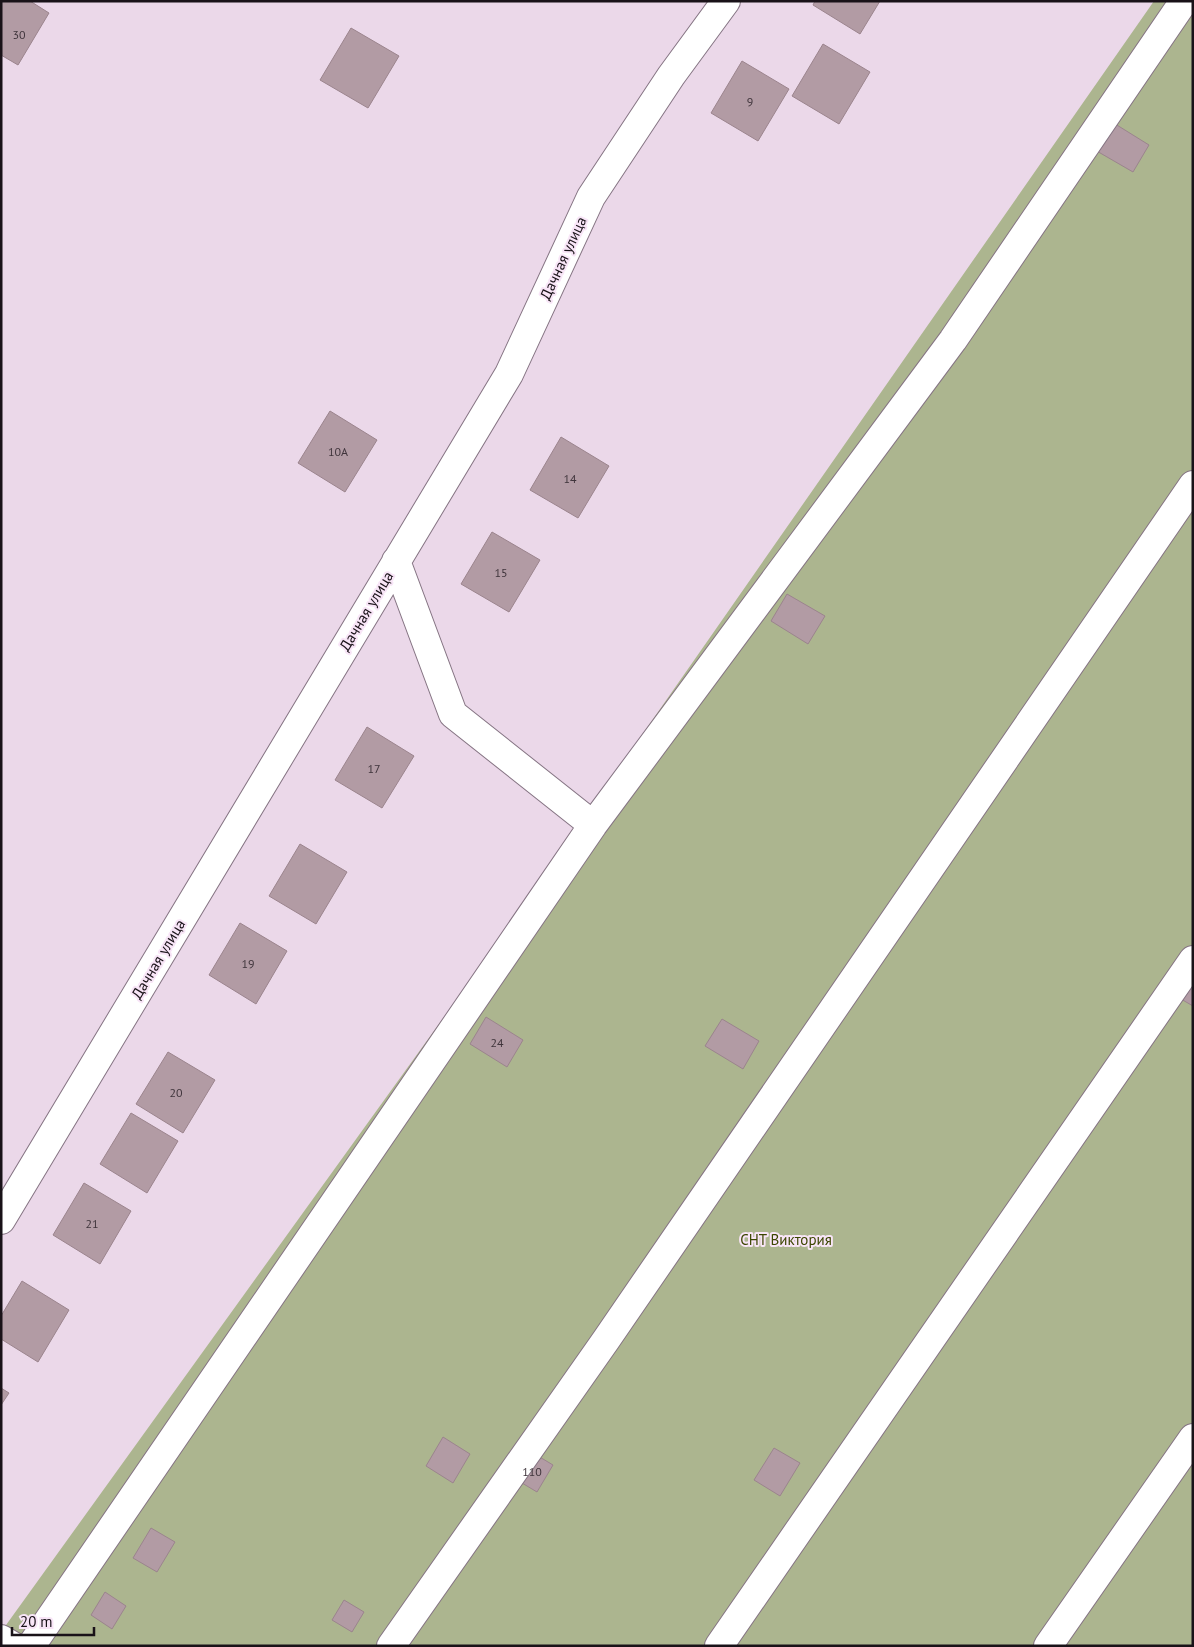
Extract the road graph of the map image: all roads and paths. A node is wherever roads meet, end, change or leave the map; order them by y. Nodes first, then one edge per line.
1 (726, 1) edge
2 (1184, 1) edge
3 (1193, 486) edge
4 (396, 561) junction
5 (593, 825) junction
6 (1193, 960) edge
7 (1, 1220) edge
8 (1193, 1438) edge
9 (1, 1639) edge
10 (13, 1646) edge
11 (31, 1646) edge
12 (390, 1646) edge
13 (719, 1646) edge
14 (1048, 1646) edge

1 - 4 street, Дачная улица
2 - 5 street
3 - 12 street
4 - 5 street
4 - 7 street, Дачная улица
5 - 11 street
6 - 13 street
8 - 14 street
9 - 10 street

